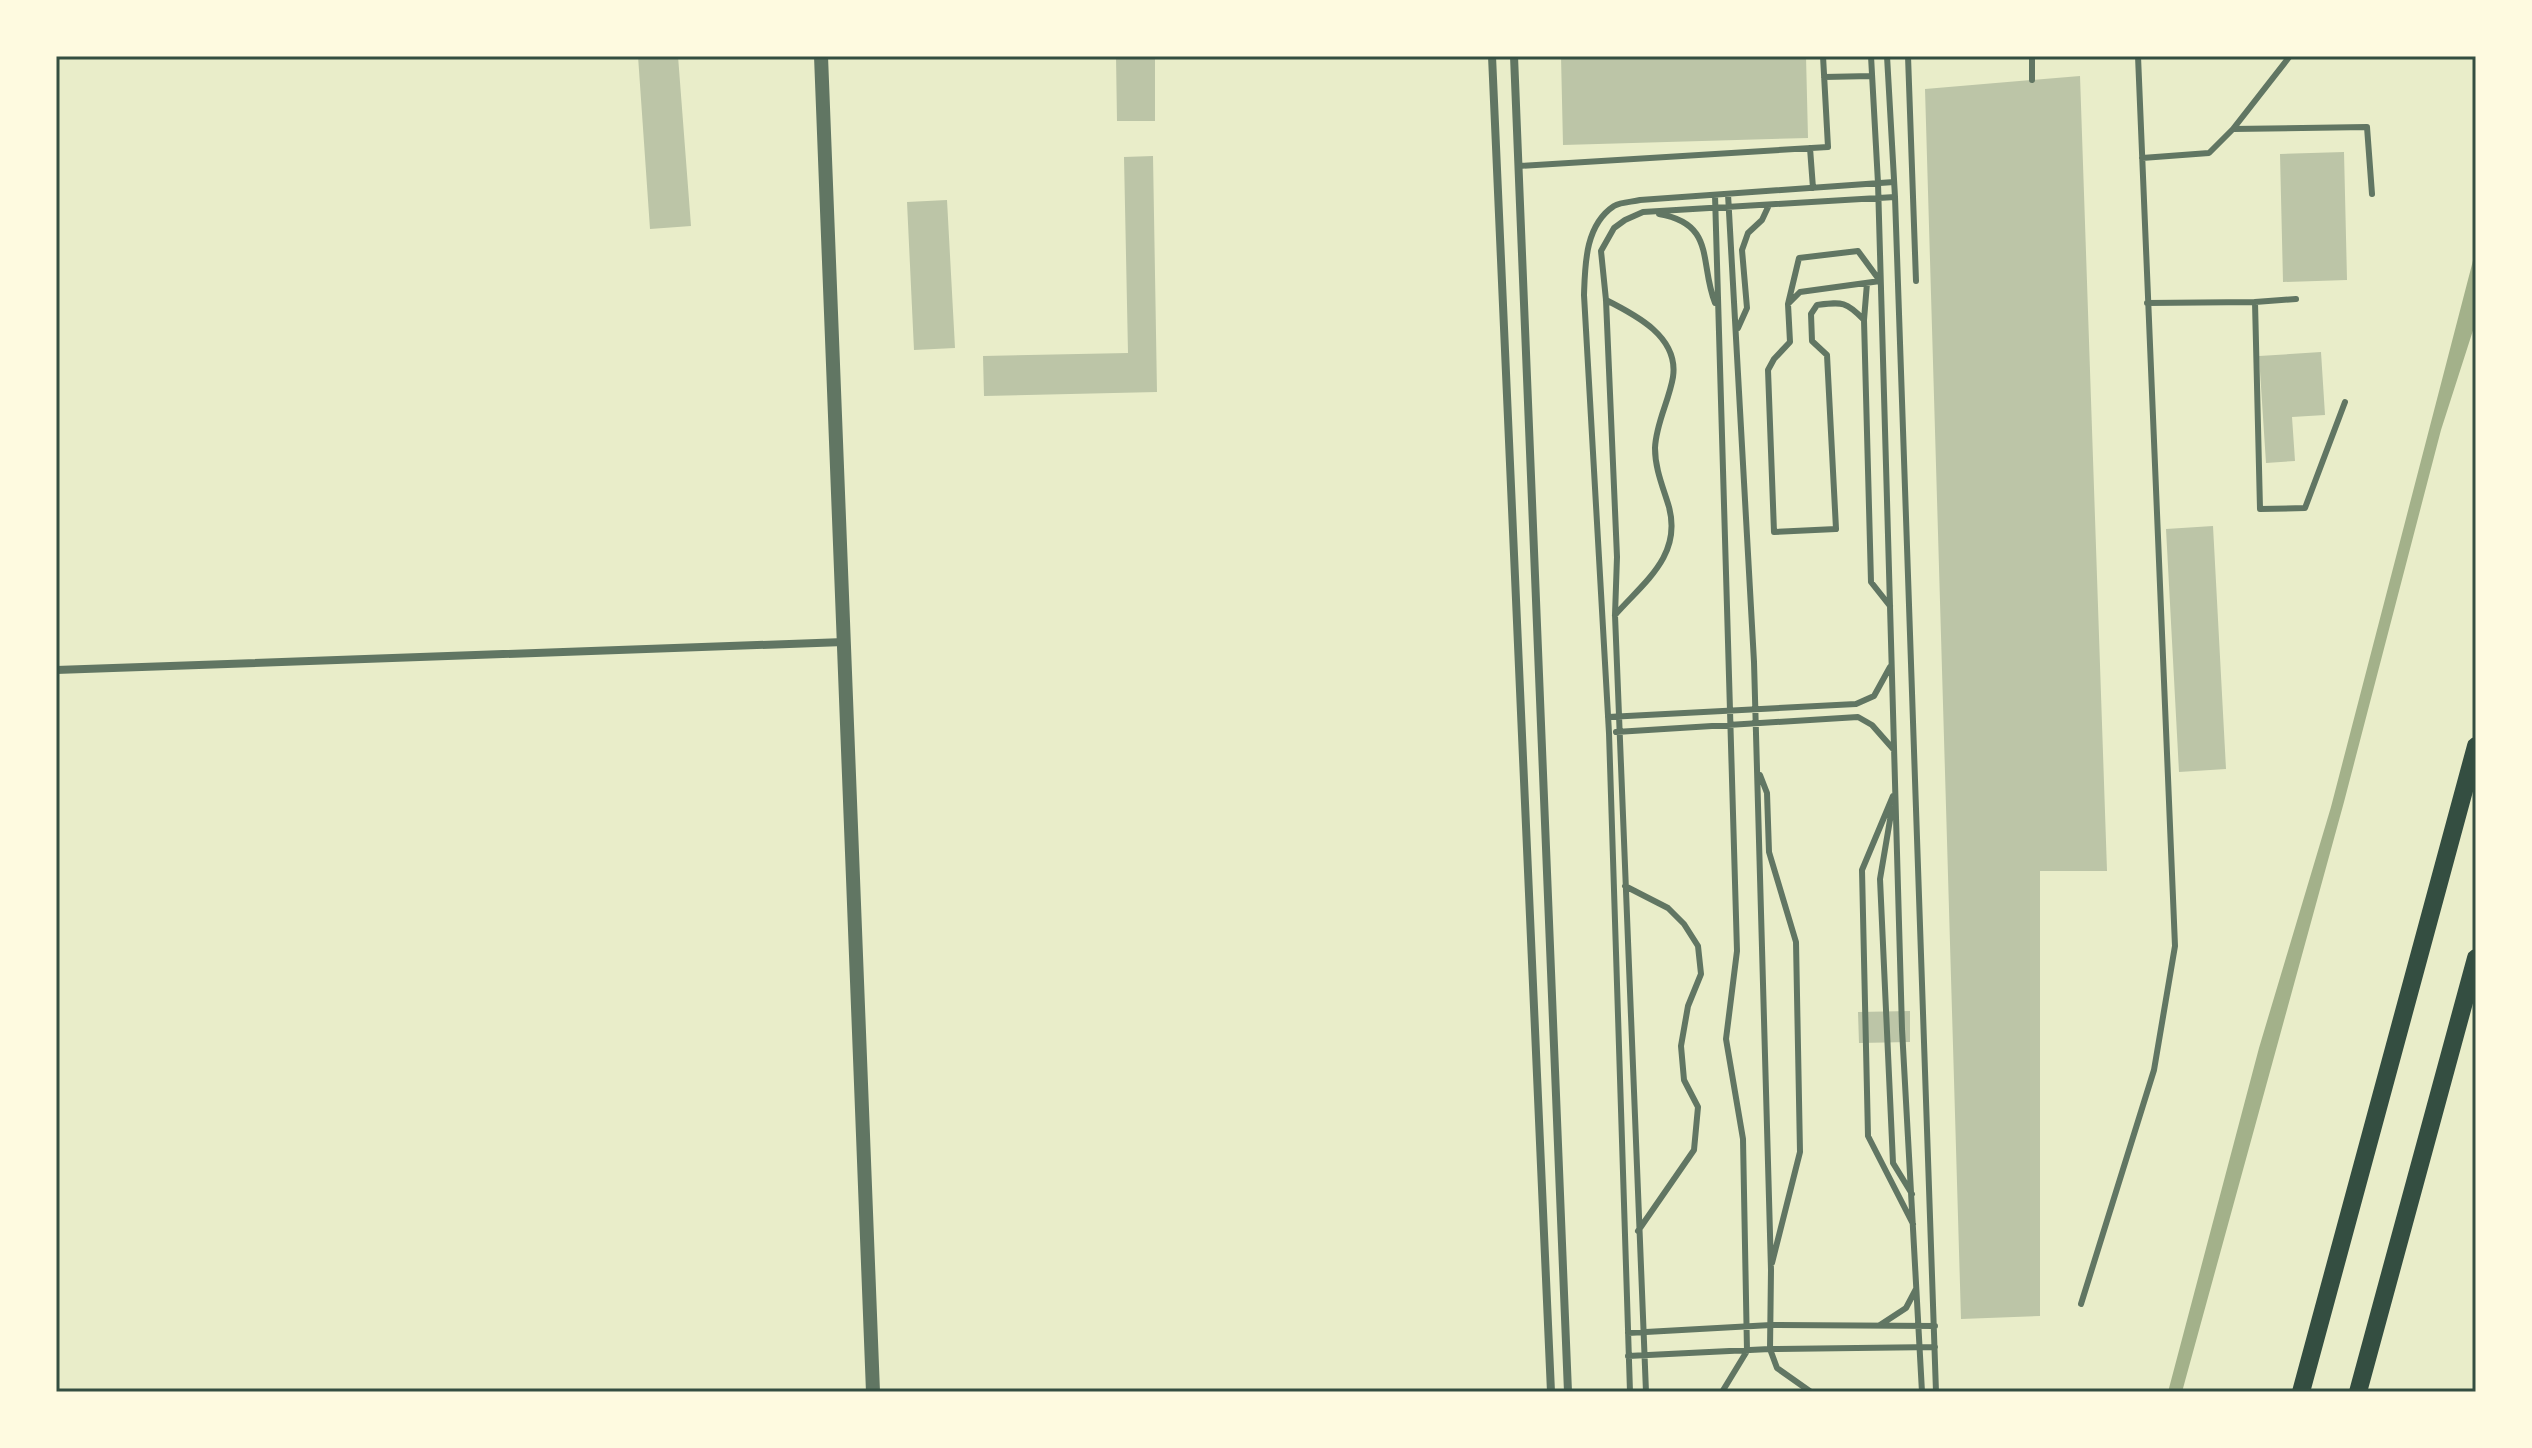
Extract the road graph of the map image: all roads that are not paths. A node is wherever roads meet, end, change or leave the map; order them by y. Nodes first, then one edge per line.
1 (821, 56) edge
2 (1492, 56) edge
3 (1514, 56) edge
4 (1823, 56) edge
5 (1871, 56) edge
6 (1887, 56) edge
7 (1908, 56) edge
8 (2032, 56) edge
9 (2138, 56) edge
10 (2290, 56) edge
11 (1872, 76) junction
12 (1824, 77) junction
13 (2032, 80) dead end
14 (2233, 129) junction
15 (1810, 148) junction
16 (2142, 158) junction
17 (1518, 166) junction
18 (1894, 182) junction
19 (1878, 183) junction
20 (1813, 188) junction
21 (1728, 194) junction
22 (2372, 194) dead end
23 (1715, 195) junction
24 (1878, 197) junction
25 (1895, 197) junction
26 (1769, 205) junction
27 (1729, 207) junction
28 (1716, 208) junction
29 (1643, 212) junction
30 (1880, 281) junction
31 (1916, 281) dead end
32 (1867, 283) junction
33 (2296, 299) dead end
34 (1606, 300) junction
35 (2255, 302) junction
36 (2147, 303) junction
37 (1788, 304) junction
38 (1718, 309) junction
39 (1864, 320) junction
40 (1736, 331) junction
41 (2345, 402) dead end
42 (1890, 606) junction
43 (1615, 615) junction
44 (844, 642) junction
45 (1891, 664) junction
46 (56, 670) edge
47 (1756, 709) junction
48 (1730, 711) junction
49 (1608, 717) junction
50 (1618, 717) junction
51 (1756, 724) junction
52 (1731, 725) junction
53 (1619, 732) junction
54 (1609, 733) junction
55 (2476, 746) edge
56 (1894, 750) junction
57 (1757, 769) junction
58 (1895, 793) junction
59 (1625, 886) junction
60 (2476, 958) edge
61 (1912, 1195) junction
62 (1914, 1226) junction
63 (1638, 1231) junction
64 (1771, 1270) junction
65 (1916, 1289) junction
66 (2081, 1304) dead end
67 (1771, 1325) junction
68 (1746, 1326) junction
69 (1877, 1326) junction
70 (1918, 1326) junction
71 (1935, 1326) junction
72 (1645, 1332) junction
73 (1628, 1333) junction
74 (1918, 1347) junction
75 (1935, 1347) junction
76 (1770, 1349) junction
77 (1747, 1351) junction
78 (1628, 1356) junction
79 (1645, 1356) junction
80 (873, 1392) edge
81 (1551, 1392) edge
82 (1568, 1392) edge
83 (1630, 1392) edge
84 (1646, 1392) edge
85 (1722, 1392) edge
86 (1811, 1392) edge
87 (1922, 1392) edge
88 (1936, 1392) edge
89 (2301, 1392) edge
90 (2358, 1392) edge

1 - 44 street
2 - 81 street
3 - 17 street
4 - 12 lane
5 - 11 lane
6 - 18 lane
7 - 31 lane
8 - 13 lane
9 - 16 lane
10 - 14 lane
11 - 12 lane
11 - 19 lane
12 - 15 lane
14 - 16 lane
14 - 22 lane
15 - 17 lane
15 - 20 lane
16 - 36 lane
17 - 82 street
18 - 19 lane
18 - 25 lane
19 - 20 lane
19 - 24 lane
20 - 21 lane
21 - 23 lane
21 - 27 lane
23 - 28 lane
23 - 49 lane
24 - 25 lane
24 - 26 lane
24 - 30 lane
25 - 71 lane
26 - 27 lane
26 - 40 lane
27 - 28 lane
27 - 40 lane
28 - 29 lane
28 - 38 lane
29 - 34 lane
29 - 38 lane
30 - 32 lane
30 - 37 lane
30 - 42 lane
32 - 37 lane
32 - 39 lane
33 - 35 lane
34 - 43 lane
34 - 43 lane
35 - 36 lane
35 - 41 lane
36 - 66 lane
37 - 39 lane
38 - 48 lane
39 - 42 lane
40 - 47 lane
42 - 45 lane
43 - 50 lane
44 - 46 street
44 - 80 street
45 - 47 lane
45 - 56 lane
47 - 48 lane
47 - 51 lane
48 - 50 lane
48 - 52 lane
49 - 50 lane
49 - 54 lane
50 - 53 lane
51 - 52 lane
51 - 56 lane
51 - 57 lane
52 - 53 lane
52 - 68 lane
53 - 54 lane
53 - 59 lane
54 - 73 lane
55 - 89 main road
56 - 58 lane
57 - 64 lane
57 - 64 lane
58 - 61 lane
58 - 61 lane
58 - 62 lane
59 - 63 lane
59 - 63 lane
60 - 90 main road
61 - 62 lane
62 - 65 lane
63 - 72 lane
64 - 67 lane
65 - 69 lane
65 - 70 lane
67 - 68 lane
67 - 69 lane
67 - 76 lane
68 - 72 lane
68 - 77 lane
69 - 70 lane
70 - 71 lane
70 - 74 lane
71 - 75 lane
72 - 73 lane
72 - 79 lane
73 - 78 lane
74 - 75 lane
74 - 76 lane
74 - 87 lane
75 - 88 lane
76 - 77 lane
76 - 86 lane
77 - 79 lane
77 - 85 lane
78 - 79 lane
78 - 83 lane
79 - 84 lane

